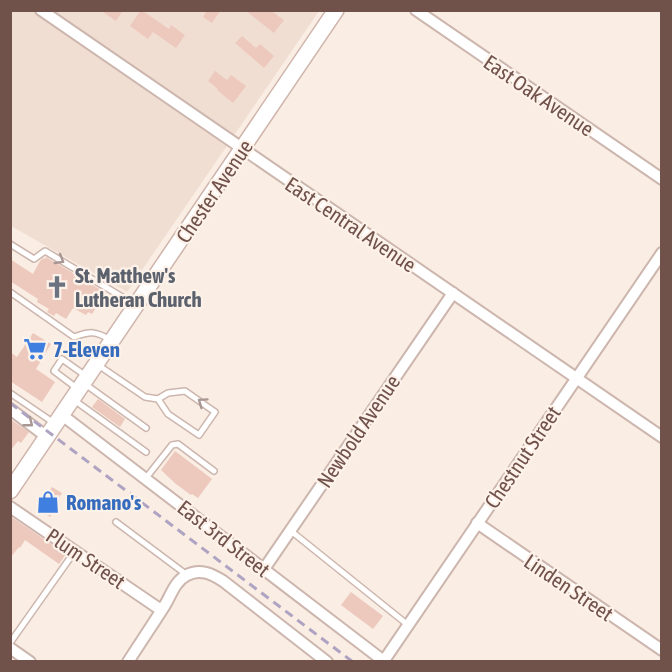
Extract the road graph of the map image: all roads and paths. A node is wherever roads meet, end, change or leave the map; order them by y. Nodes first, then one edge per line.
1 (41, 10) edge
2 (336, 10) edge
3 (416, 10) edge
4 (243, 149) junction
5 (662, 179) edge
6 (10, 244) edge
7 (662, 253) edge
8 (453, 293) junction
9 (12, 295) edge
10 (136, 305) junction
11 (112, 341) junction
12 (97, 364) junction
13 (576, 378) junction
14 (81, 387) junction
15 (10, 393) edge
16 (158, 399) junction
17 (10, 409) edge
18 (55, 425) junction
19 (146, 428) dead end
20 (662, 437) edge
21 (146, 452) dead end
22 (214, 471) dead end
23 (146, 478) junction
24 (10, 491) edge
25 (10, 507) edge
26 (116, 522) dead end
27 (477, 523) junction
28 (291, 531) junction
29 (75, 551) junction
30 (264, 569) junction
31 (184, 577) junction
32 (161, 610) junction
33 (408, 625) junction
34 (10, 643) edge
35 (10, 648) edge
36 (662, 650) edge
37 (384, 661) edge
38 (30, 662) edge
39 (128, 662) edge
40 (327, 662) edge

1 - 4 street, East Central Avenue
2 - 4 main road, Chester Avenue
3 - 5 street, East Oak Avenue
4 - 8 street, East Central Avenue
4 - 10 main road, Chester Avenue
6 -> 10 lane
7 - 13 street, Chestnut Street
8 - 13 street, East Central Avenue
8 - 28 street, Newbold Avenue
9 - 11 lane
10 - 11 main road, Chester Avenue
11 - 12 main road, Chester Avenue
12 - 14 main road, Chester Avenue
12 - 16 lane
13 - 20 street, East Central Avenue
13 - 27 street, Chestnut Street
14 - 14 lane
14 - 18 main road, Chester Avenue
14 - 19 lane
14 - 21 lane
15 - 18 lane
16 -> 16 lane
17 -> 18 street, East 3rd Street
18 - 23 street, East 3rd Street
18 - 24 main road, Chester Avenue
22 - 23 lane
23 - 30 street, East 3rd Street
25 - 29 street, Plum Street
26 - 31 lane
27 - 33 street, Chestnut Street
27 - 36 street, Linden Street
28 - 30 street, Newbold Avenue
28 - 33 lane
29 - 32 street, Plum Street
29 - 34 lane
30 - 37 street, East 3rd Street
31 - 32 street
31 - 40 street
32 - 39 street
33 - 37 street, Chestnut Street
35 - 38 street

